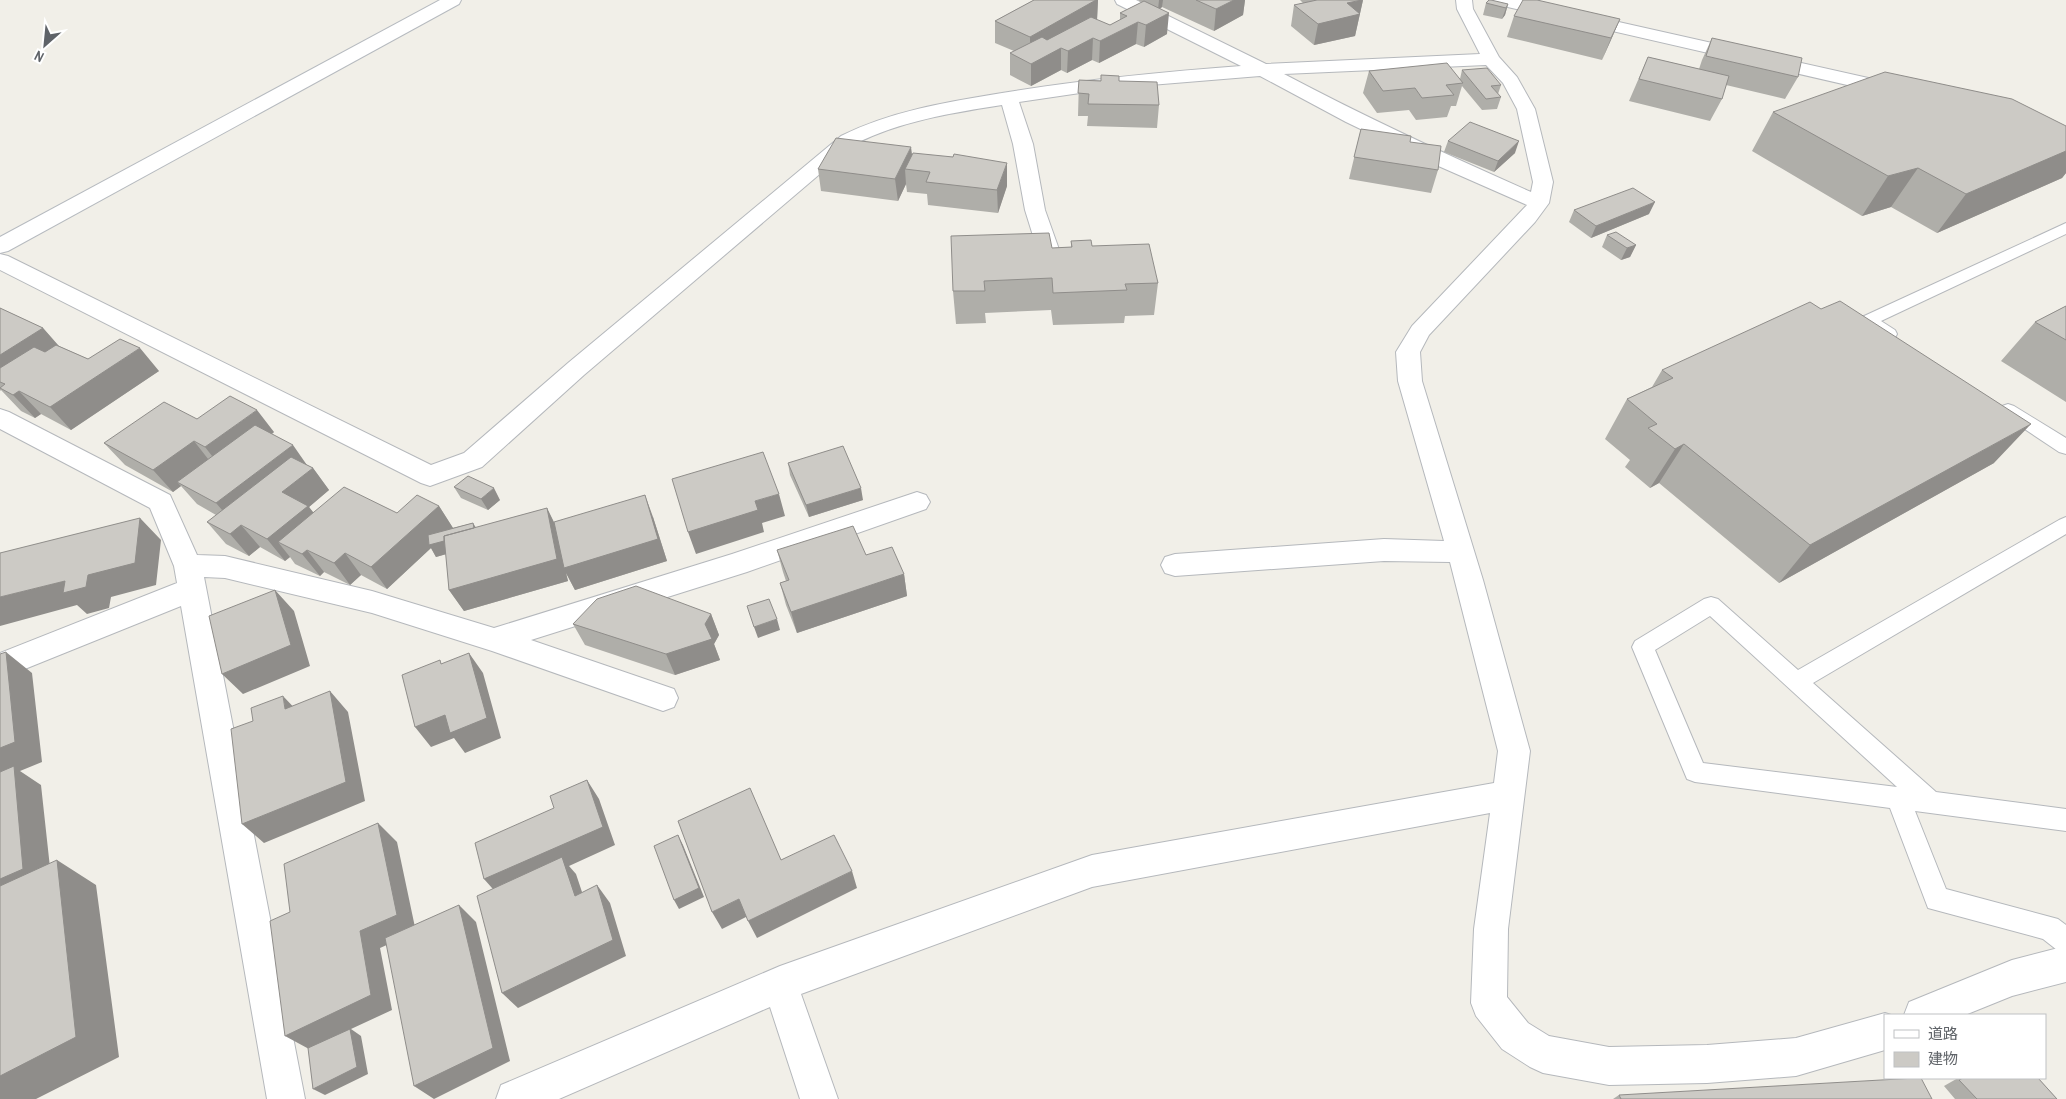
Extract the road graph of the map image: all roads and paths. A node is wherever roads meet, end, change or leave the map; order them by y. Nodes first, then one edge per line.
1 (453, 0) edge
2 (1123, 0) edge
3 (1464, 0) edge
4 (1499, 0) edge
5 (1492, 59) junction
6 (1261, 69) junction
7 (1916, 95) edge
8 (1009, 98) junction
9 (1540, 202) junction
10 (2061, 235) edge
11 (0, 246) edge
12 (1050, 255) edge
13 (0, 261) edge
14 (1901, 342) edge
15 (1992, 400) edge
16 (0, 418) edge
17 (2066, 447) edge
18 (917, 502) dead end
19 (2066, 525) edge
20 (1461, 552) junction
21 (1176, 565) dead end
22 (190, 578) junction
23 (494, 640) junction
24 (0, 666) edge
25 (1796, 682) junction
26 (664, 698) dead end
27 (1508, 795) junction
28 (1898, 798) junction
29 (1930, 802) junction
30 (2066, 820) edge
31 (2066, 941) edge
32 (2066, 964) edge
33 (780, 984) junction
34 (1924, 1014) edge
35 (1884, 1031) edge
36 (286, 1099) edge
37 (515, 1099) edge
38 (819, 1099) edge

1 - 11 street
2 - 6 street
3 - 5 street
4 - 7 street
5 - 6 street
5 - 9 street
6 - 8 street
6 - 9 street
8 - 12 street
8 - 13 street
9 - 20 street
10 - 14 lane
15 - 17 lane
16 - 22 street
18 - 23 street
19 - 25 lane
20 - 21 street
20 - 27 street
22 - 23 street
22 - 24 street
22 - 36 street
23 - 26 street
25 - 28 lane
25 - 29 lane
27 - 33 street
27 - 35 street
28 - 29 lane
28 - 31 lane
29 - 30 lane
32 - 34 street
33 - 37 street
33 - 38 street

